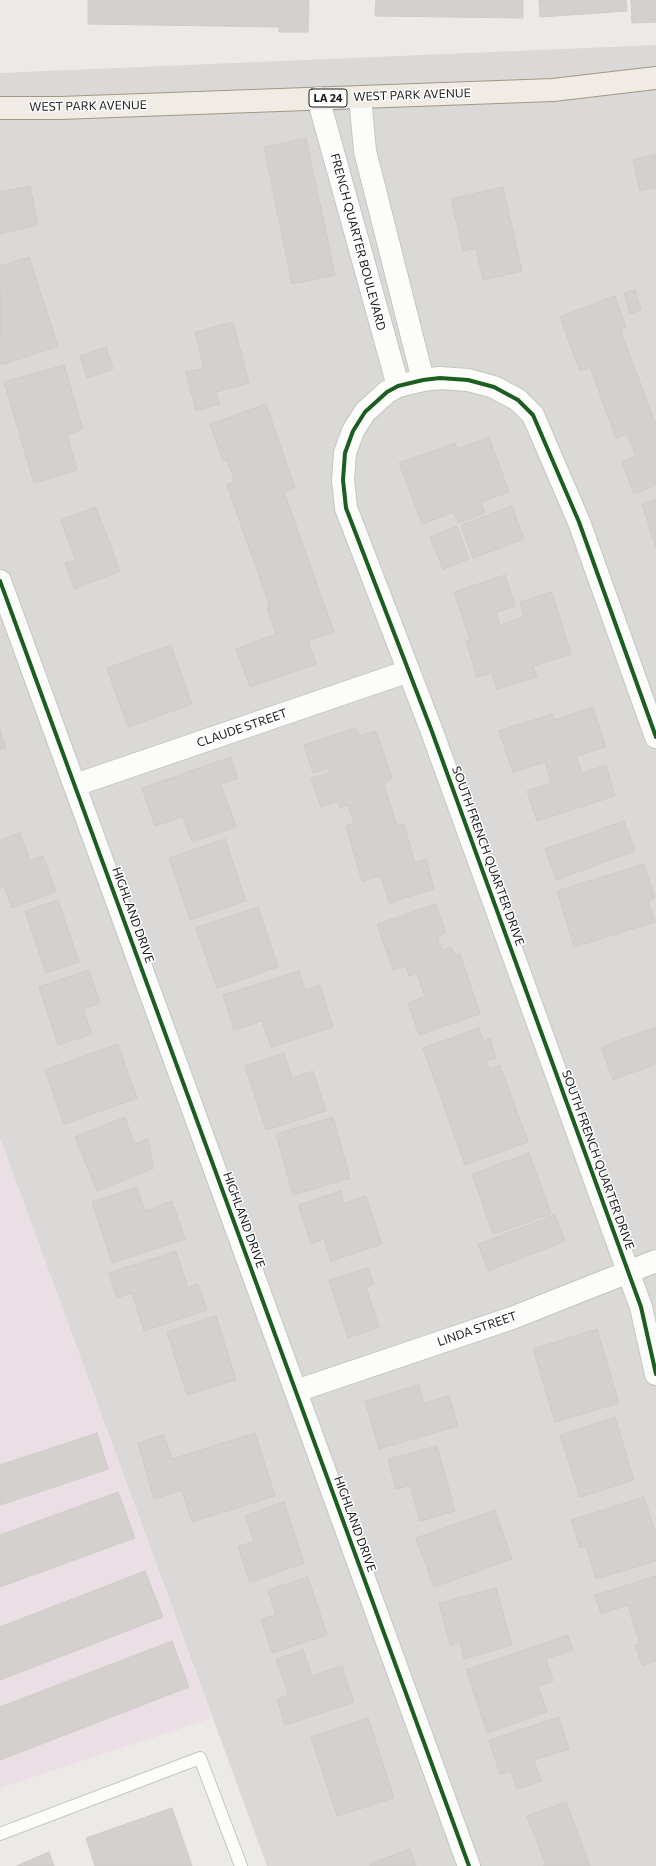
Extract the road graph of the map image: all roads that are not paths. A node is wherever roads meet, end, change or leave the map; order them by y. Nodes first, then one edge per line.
1 (656, 78) edge
2 (360, 97) junction
3 (318, 98) junction
4 (0, 108) edge
5 (423, 380) junction
6 (398, 386) junction
7 (0, 580) edge
8 (409, 671) junction
9 (656, 737) edge
10 (75, 785) junction
11 (656, 1262) edge
12 (628, 1272) junction
13 (656, 1374) edge
14 (296, 1391) junction
15 (0, 1834) edge
16 (241, 1866) edge
17 (469, 1866) edge

1 - 2 main road, WEST PARK AVENUE / LA 24
2 - 3 main road, WEST PARK AVENUE / LA 24
2 - 5 street
3 - 4 main road, WEST PARK AVENUE / LA 24
3 - 6 street, FRENCH QUARTER BOULEVARD
5 - 6 street, SOUTH FRENCH QUARTER DRIVE
5 - 9 street, SOUTH FRENCH QUARTER DRIVE
6 - 8 street, SOUTH FRENCH QUARTER DRIVE
7 - 10 street, HIGHLAND DRIVE
8 - 10 street, CLAUDE STREET
8 - 12 street, SOUTH FRENCH QUARTER DRIVE
10 - 14 street, HIGHLAND DRIVE
11 - 12 street, LINDA STREET
12 - 13 street, SOUTH FRENCH QUARTER DRIVE
12 - 14 street, LINDA STREET
14 - 17 street, HIGHLAND DRIVE
15 - 16 lane

